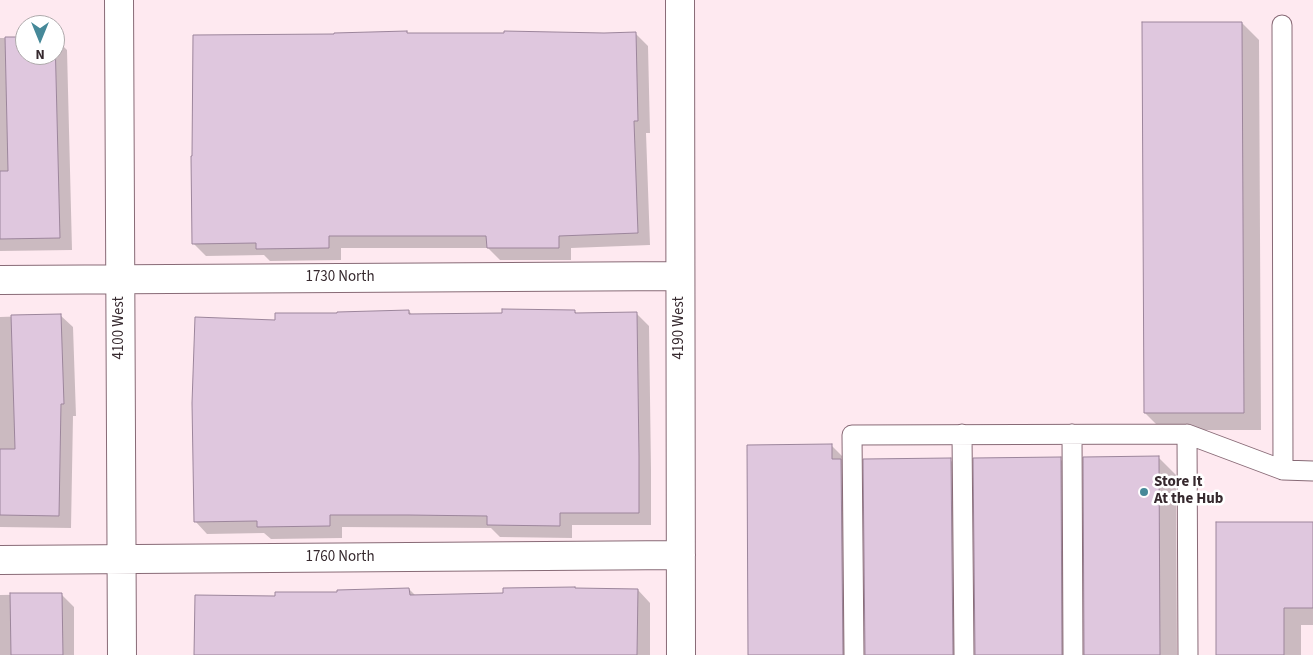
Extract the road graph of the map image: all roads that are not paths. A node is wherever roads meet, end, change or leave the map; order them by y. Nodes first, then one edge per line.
1 (119, 0) edge
2 (680, 0) edge
3 (1282, 25) dead end
4 (680, 276) junction
5 (0, 280) edge
6 (120, 280) junction
7 (962, 434) junction
8 (1072, 434) junction
9 (1187, 434) junction
10 (1282, 470) junction
11 (1313, 470) edge
12 (681, 556) junction
13 (122, 559) junction
14 (0, 560) edge
15 (122, 655) edge
16 (681, 655) edge
17 (854, 655) edge
18 (964, 655) edge
19 (1073, 655) edge
20 (1188, 655) edge

1 - 6 street, 4100 West
2 - 4 street, 4190 West
3 - 10 lane
4 - 6 street, 1730 North
4 - 12 street, 4190 West
5 - 6 street, 1730 North
6 - 13 street, 4100 West
7 - 8 lane
7 - 17 lane
7 - 18 lane
8 - 9 lane
8 - 19 lane
9 - 10 lane
9 - 20 lane
10 - 11 lane
12 - 13 street, 1760 North
12 - 16 street, 4190 West
13 - 14 street, 1760 North
13 - 15 street, 4100 West

